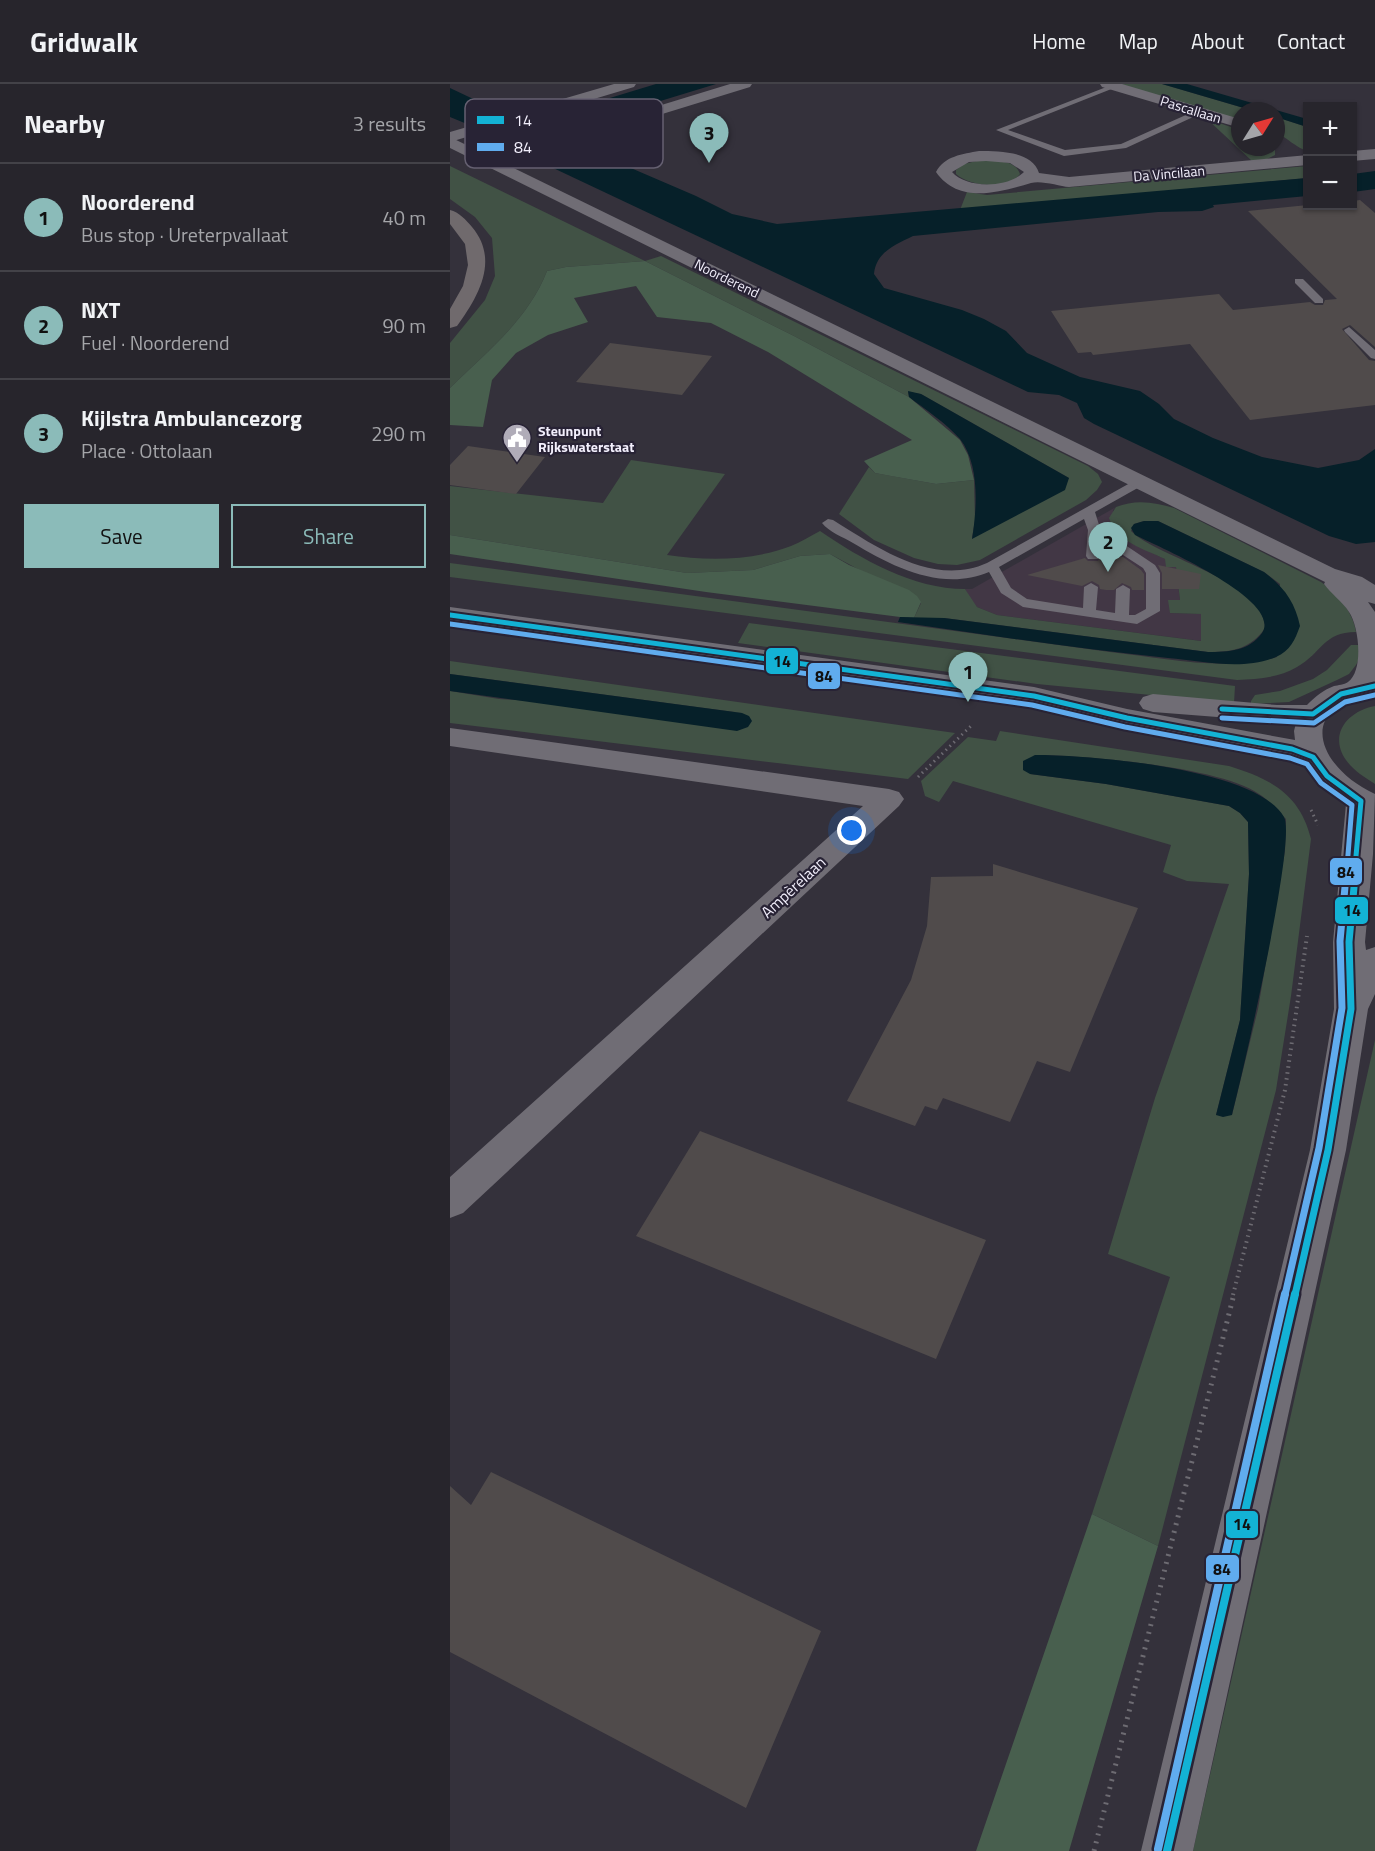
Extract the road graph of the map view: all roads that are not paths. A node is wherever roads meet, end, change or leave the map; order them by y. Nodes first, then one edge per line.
1 (629, 84) edge
2 (745, 84) edge
3 (1111, 85) edge
4 (578, 99) edge
5 (663, 109) edge
6 (1200, 112) junction
7 (1231, 121) edge
8 (465, 133) edge
9 (450, 137) edge
10 (450, 142) edge
11 (1285, 148) edge
12 (465, 149) edge
13 (1375, 154) edge
14 (1357, 156) edge
15 (1303, 159) edge
16 (1303, 160) edge
17 (503, 168) edge
18 (1030, 177) dead end
19 (450, 215) edge
20 (1299, 281) dead end
21 (1319, 301) dead end
22 (450, 322) edge
23 (1349, 330) dead end
24 (1375, 356) edge
25 (1139, 482) junction
26 (1088, 511) junction
27 (828, 523) dead end
28 (1094, 530) junction
29 (1093, 556) dead end
30 (992, 566) junction
31 (1091, 587) dead end
32 (1123, 589) dead end
33 (1370, 603) edge
34 (1089, 614) junction
35 (451, 615) edge
36 (1122, 618) junction
37 (1366, 687) edge
38 (1034, 696) junction
39 (1313, 714) junction
40 (450, 737) edge
41 (1313, 757) junction
42 (1368, 803) edge
43 (1375, 960) edge
44 (1351, 1009) junction
45 (450, 1201) edge
46 (1167, 1851) edge

1 - 4 street
2 - 5 street
3 - 6 street, Pascallaan
3 - 6 lane
6 - 7 street, Pascallaan
8 - 9 street
10 - 12 street, Noorderend
11 - 15 street
13 - 14 street
16 - 18 street, Da Vincilaan
17 - 25 street, Noorderend
19 - 22 highway
20 - 21 lane
23 - 24 lane
25 - 26 lane
25 - 33 street, Noorderend
26 - 28 lane
26 - 30 lane
27 - 30 lane
28 - 29 lane
28 - 36 lane
30 - 34 lane
31 - 34 lane
32 - 36 lane
33 - 37 street, Noorderend
34 - 36 lane
35 - 38 street
37 - 39 street
38 - 39 street
38 - 41 street
39 - 41 street
40 - 45 street, Ampèrelaan
41 - 42 street
42 - 44 street
43 - 44 street
44 - 46 street

